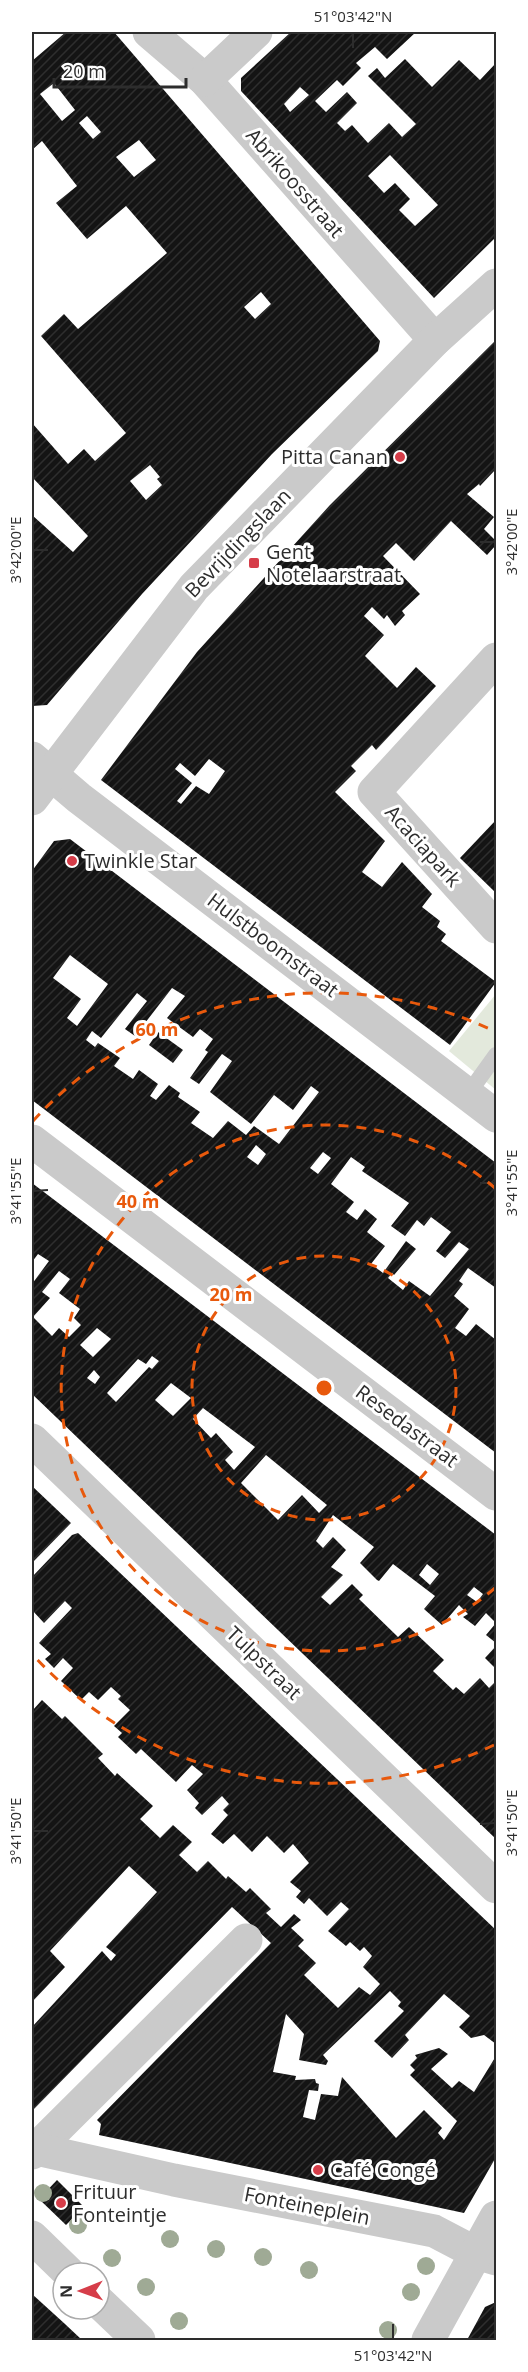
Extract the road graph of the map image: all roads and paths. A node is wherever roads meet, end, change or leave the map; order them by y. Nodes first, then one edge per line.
1 (149, 32) edge
2 (256, 32) edge
3 (205, 80) junction
4 (496, 285) edge
5 (435, 340) junction
6 (496, 659) edge
7 (38, 777) edge
8 (496, 927) edge
9 (496, 1055) edge
10 (468, 1094) junction
11 (496, 1116) edge
12 (32, 1141) edge
13 (32, 1440) edge
14 (496, 1494) edge
15 (496, 1887) edge
16 (246, 1940) dead end
17 (34, 2151) edge
18 (496, 2217) edge
19 (32, 2237) edge
20 (486, 2256) edge
21 (57, 2261) edge
22 (111, 2313) edge
23 (139, 2340) edge
24 (429, 2340) edge

1 - 3 street, Abrikoosstraat
2 - 3 street
3 - 5 street, Abrikoosstraat
4 - 5 street, Bevrijdingslaan
5 - 7 street, Bevrijdingslaan
6 - 8 street, Acaciapark
7 - 10 street, Hulstboomstraat
9 - 10 lane
10 - 11 street, Hulstboomstraat
12 - 14 street, Resedastraat
13 - 15 street, Tulpstraat
16 - 17 street, Fonteineplein
17 - 20 street, Fonteineplein
18 - 20 street
19 - 21 street
20 - 24 street
22 - 23 street

